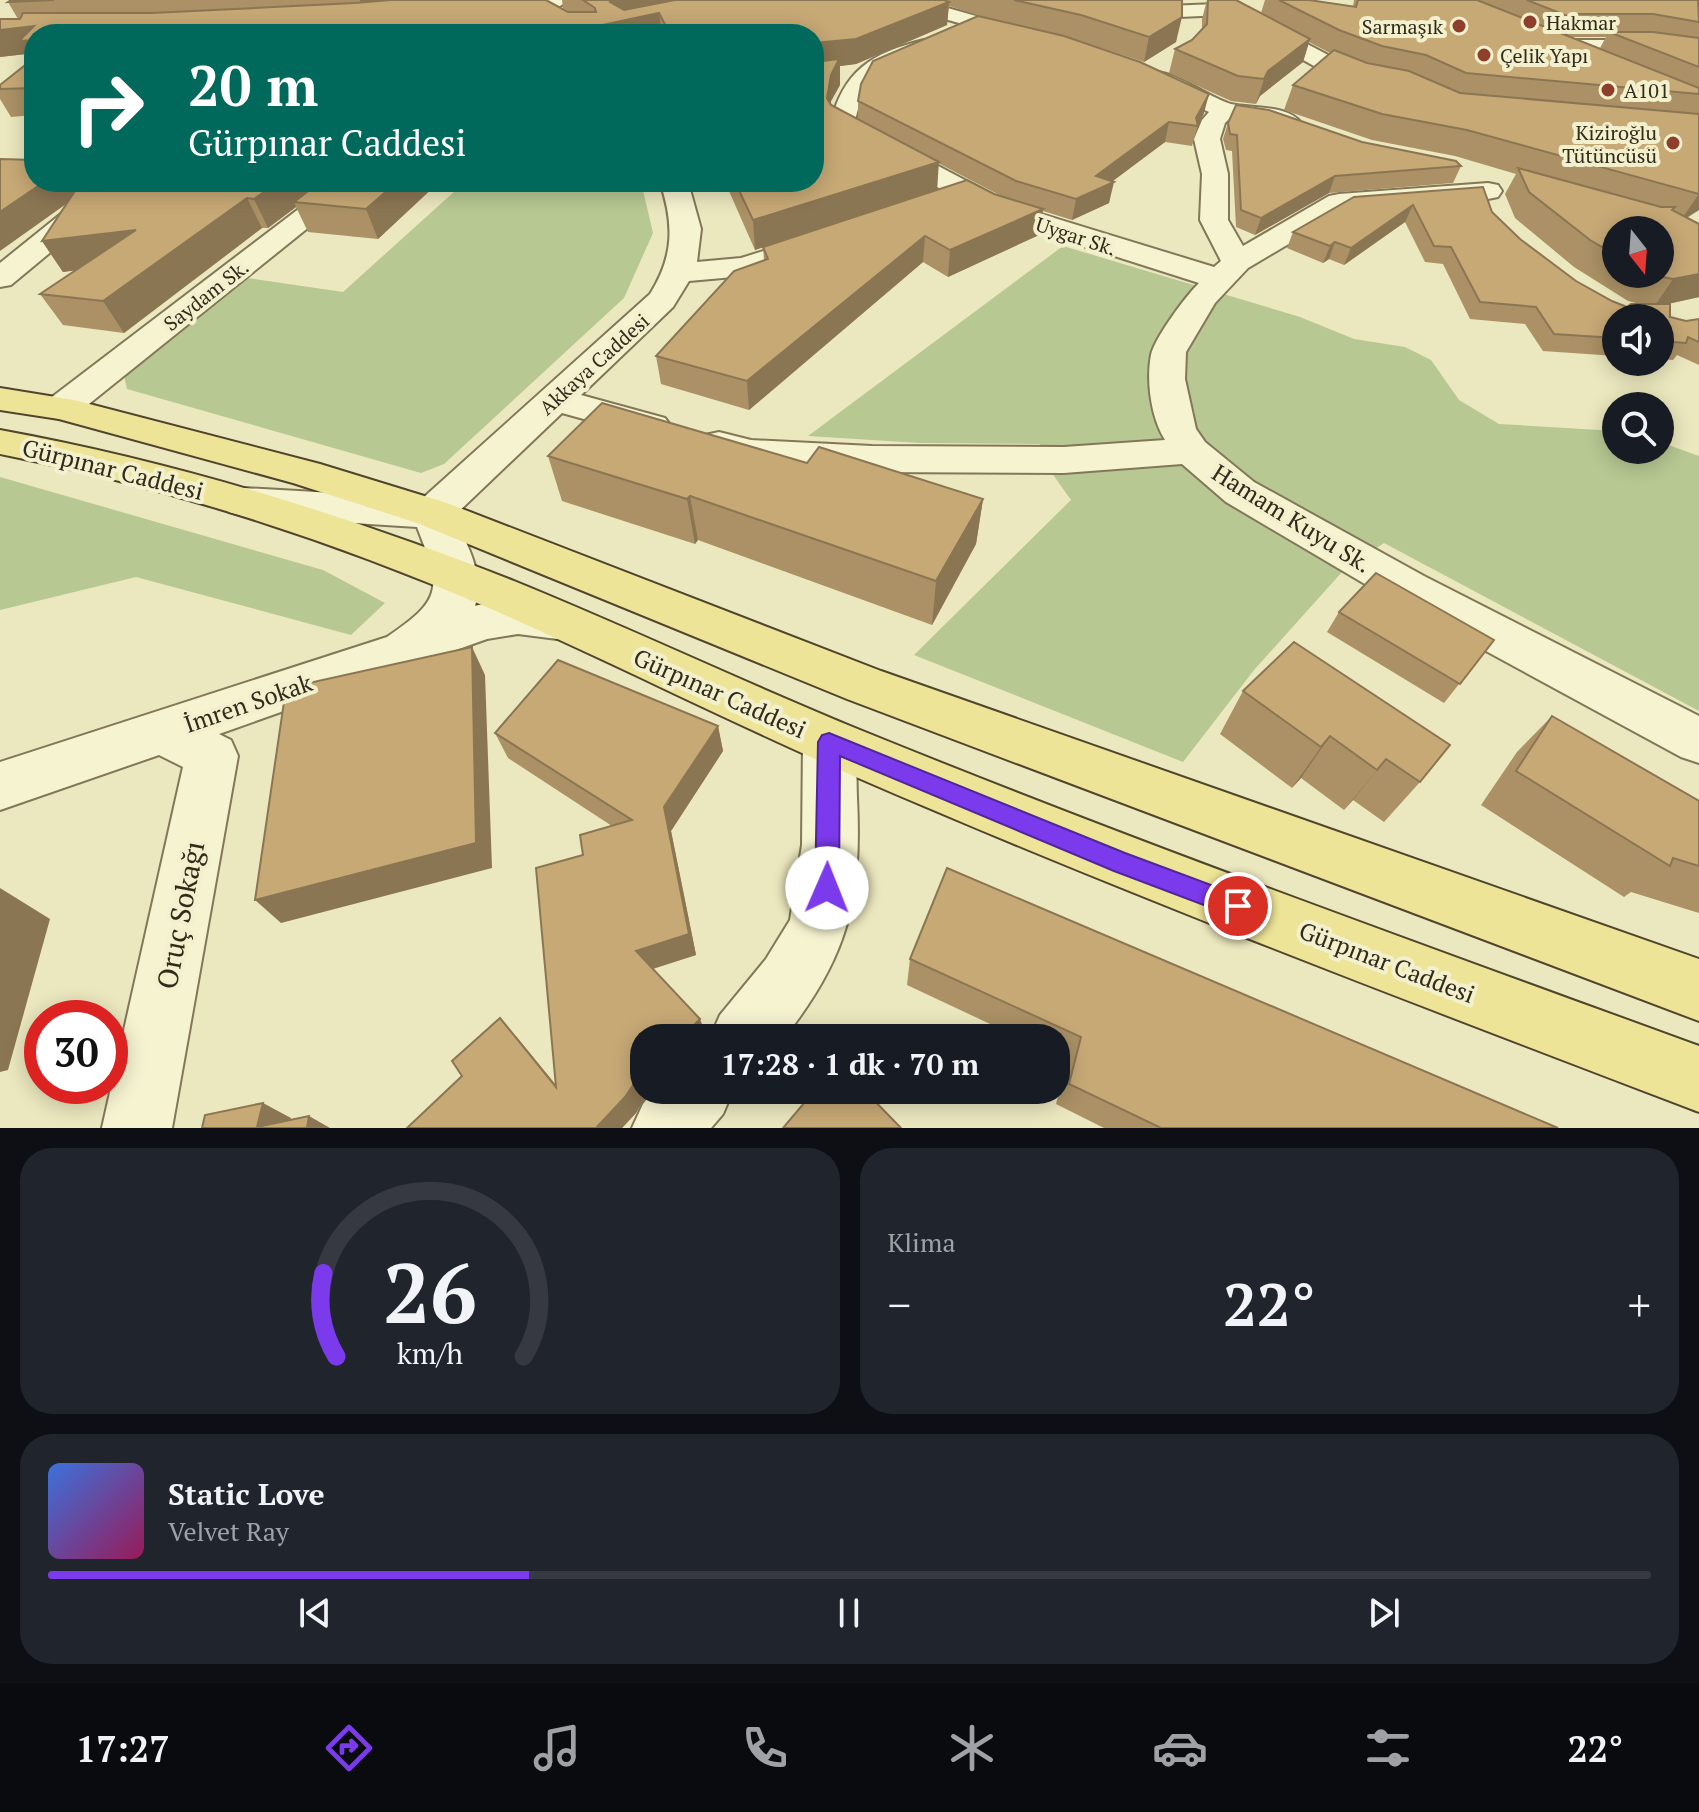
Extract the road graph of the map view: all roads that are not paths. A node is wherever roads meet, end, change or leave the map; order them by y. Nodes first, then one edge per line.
1 (898, 0) edge
2 (1059, 0) edge
3 (533, 2) edge
4 (1226, 5) edge
5 (463, 9) edge
6 (561, 9) edge
7 (974, 24) junction
8 (1042, 40) edge
9 (1699, 56) edge
10 (1147, 68) edge
11 (1601, 69) edge
12 (861, 73) junction
13 (830, 76) edge
14 (1394, 85) edge
15 (1225, 110) junction
16 (1316, 135) edge
17 (1481, 185) edge
18 (96, 192) edge
19 (338, 192) edge
20 (678, 192) edge
21 (968, 192) junction
22 (924, 206) edge
23 (823, 241) edge
24 (1229, 271) junction
25 (680, 273) junction
26 (0, 278) edge
27 (0, 399) edge
28 (555, 399) junction
29 (61, 408) junction
30 (0, 442) edge
31 (1191, 451) junction
32 (244, 502) junction
33 (432, 513) junction
34 (458, 577) junction
35 (557, 621) junction
36 (404, 651) junction
37 (163, 732) junction
38 (1699, 741) edge
39 (829, 742) junction
40 (0, 786) edge
41 (1699, 990) edge
42 (755, 1024) edge
43 (1699, 1079) edge
44 (687, 1104) edge
45 (137, 1128) edge
46 (667, 1128) edge

1 - 7 street
2 - 4 street
3 - 5 street
3 - 6 street
4 - 14 street
7 - 8 street
7 - 12 street
9 - 11 street
10 - 15 street
12 - 13 street
12 - 21 street, Uygar Sk.
15 - 16 street
15 - 24 street
17 - 24 street, Hamam Kuyu Sk.
18 - 26 street
19 - 29 street, Saydam Sk.
20 - 25 street, Akkaya Caddesi
21 - 22 street
21 - 24 street, Uygar Sk.
23 - 25 street
24 - 31 street, Hamam Kuyu Sk.
25 - 28 street, Akkaya Caddesi
27 - 29 main road, Gürpınar Caddesi
28 - 31 street
28 - 33 street, Akkaya Caddesi
29 - 33 main road, Gürpınar Caddesi
30 - 32 main road, Gürpınar Caddesi
31 - 38 street, Hamam Kuyu Sk.
32 - 33 street
32 - 34 main road, Gürpınar Caddesi
33 - 34 street
33 - 41 main road, Gürpınar Caddesi
34 - 35 main road, Gürpınar Caddesi
34 - 36 street, İmren Sokak
35 - 36 street
35 - 39 main road, Gürpınar Caddesi
36 - 37 street, İmren Sokak
37 - 40 street, İmren Sokak
37 - 45 street, Oruç Sokağı
39 - 42 street
39 - 43 main road, Gürpınar Caddesi
44 - 46 street

